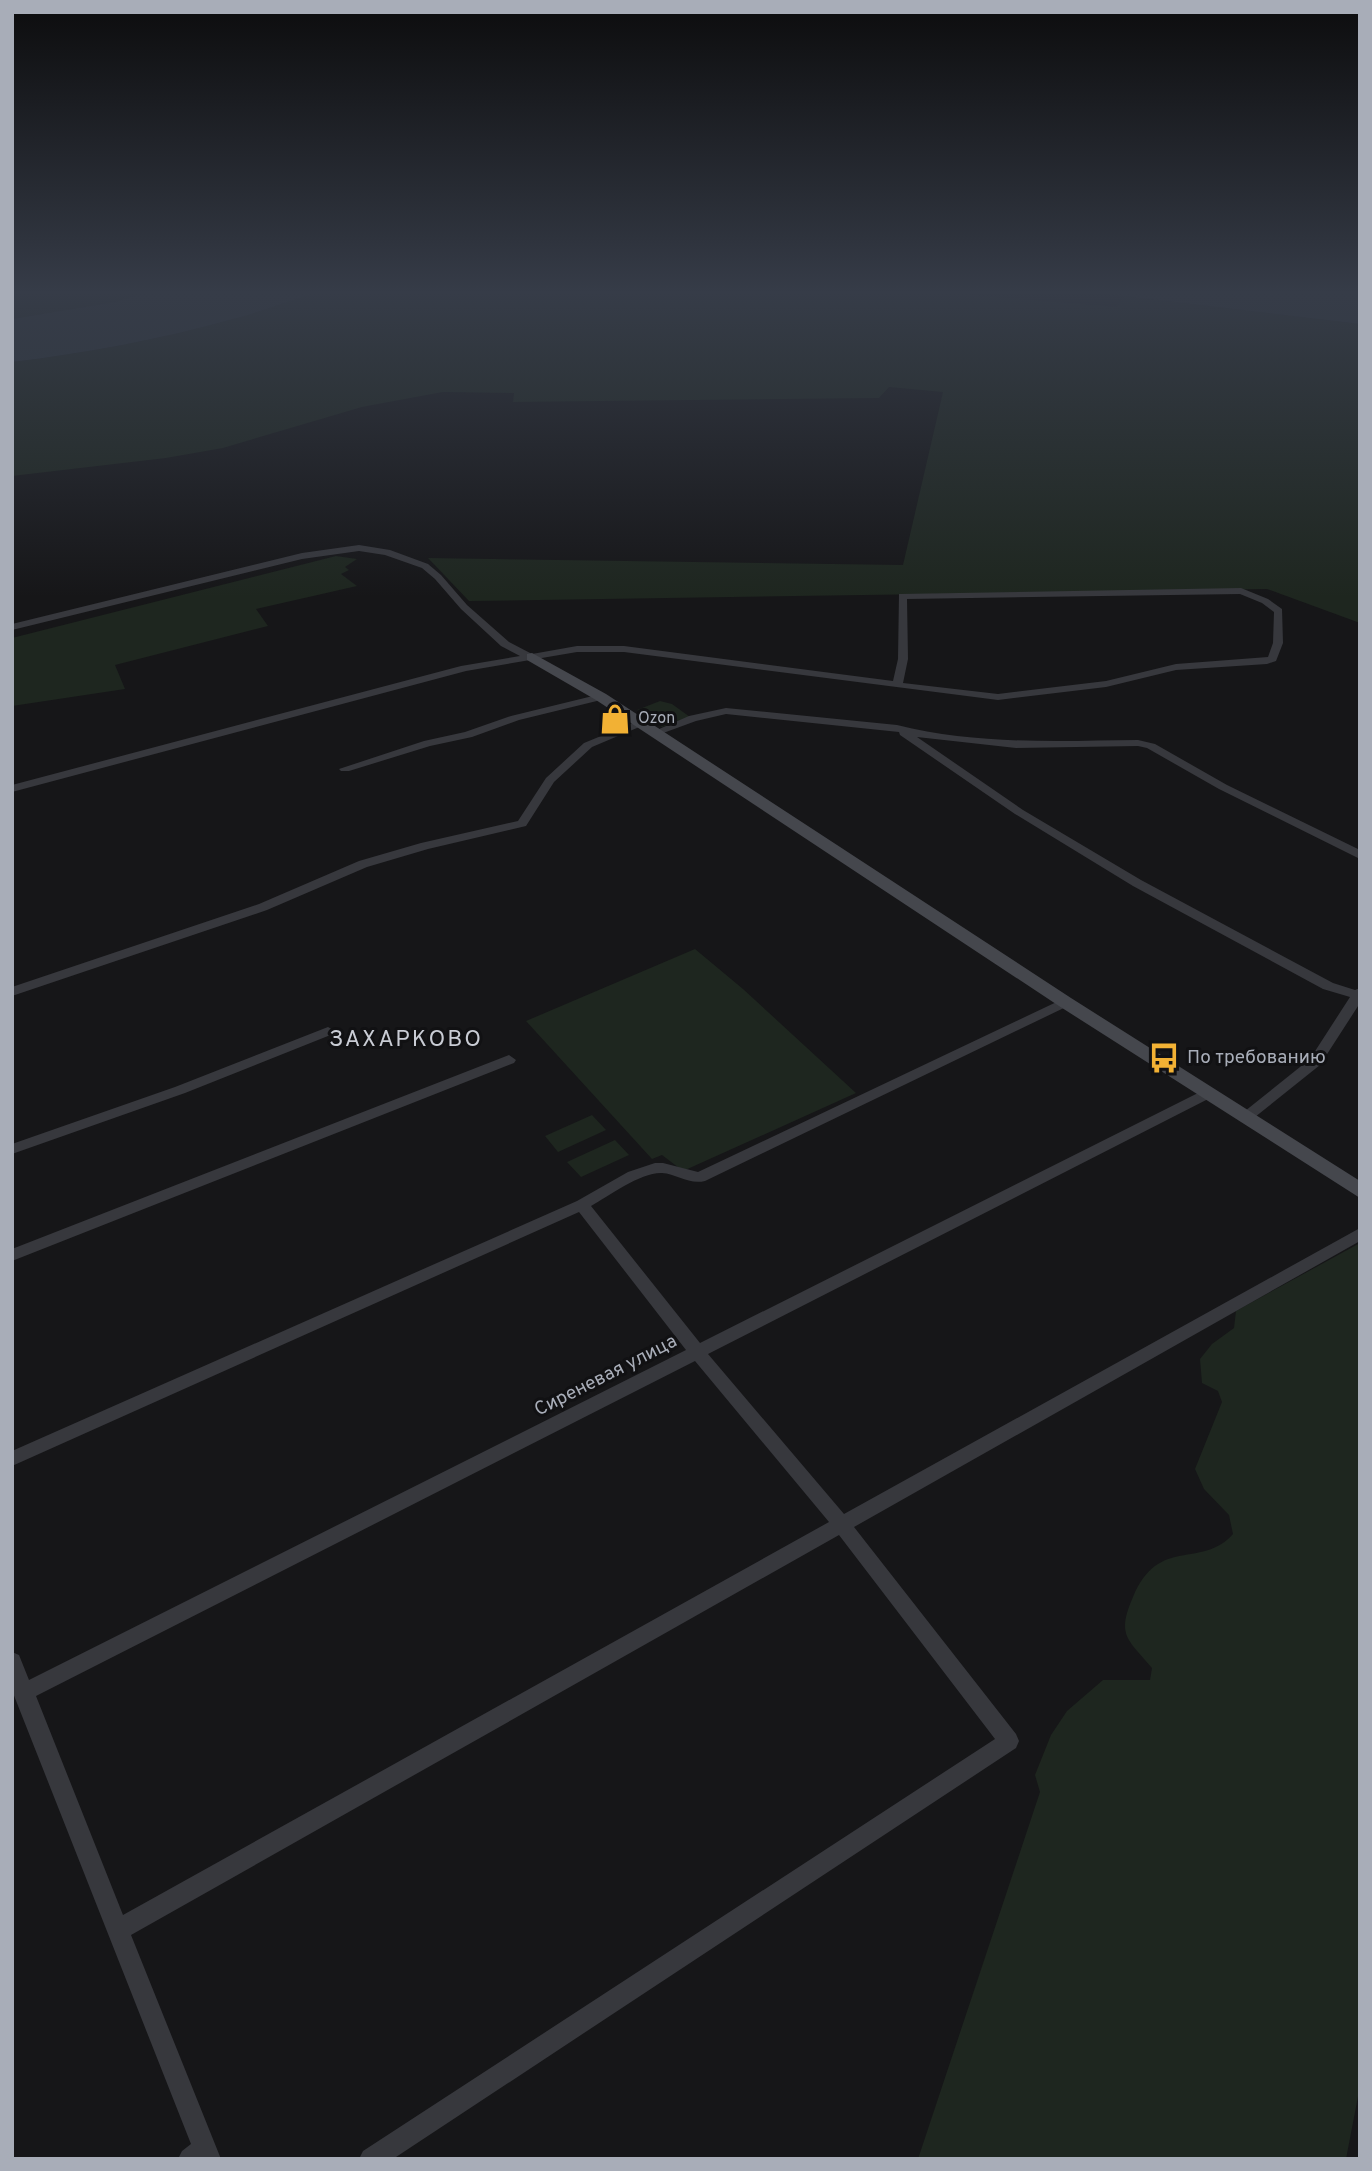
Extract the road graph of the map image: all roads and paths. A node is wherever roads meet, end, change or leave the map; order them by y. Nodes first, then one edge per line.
1 (12, 627) edge
2 (532, 657) junction
3 (897, 685) junction
4 (601, 696) junction
5 (640, 723) junction
6 (897, 728) junction
7 (656, 733) junction
8 (345, 769) dead end
9 (12, 789) edge
10 (1360, 855) edge
11 (12, 992) edge
12 (1358, 994) edge
13 (1065, 1002) junction
14 (328, 1031) dead end
15 (509, 1060) dead end
16 (1207, 1094) junction
17 (1244, 1118) junction
18 (12, 1149) edge
19 (1357, 1189) edge
20 (582, 1205) junction
21 (1360, 1234) edge
22 (12, 1255) edge
23 (698, 1353) junction
24 (12, 1459) edge
25 (842, 1525) junction
26 (12, 1661) edge
27 (23, 1693) junction
28 (118, 1930) junction
29 (201, 2155) edge
30 (372, 2159) edge

1 - 2 street
2 - 3 street
2 - 4 street
2 - 9 street
3 - 3 street
4 - 5 street
4 - 8 street
5 - 7 street
5 - 11 street
6 - 7 street
6 - 10 street
6 - 12 street
7 - 13 street
12 - 17 street
13 - 16 street
13 - 20 street
14 - 18 street
15 - 22 street
16 - 17 street
16 - 23 street, Сиреневая улица
17 - 19 street
20 - 23 street
20 - 24 street
21 - 25 street
23 - 25 street
23 - 27 street, Сиреневая улица
25 - 28 street
25 - 30 street
26 - 27 street
27 - 28 street
28 - 29 street

